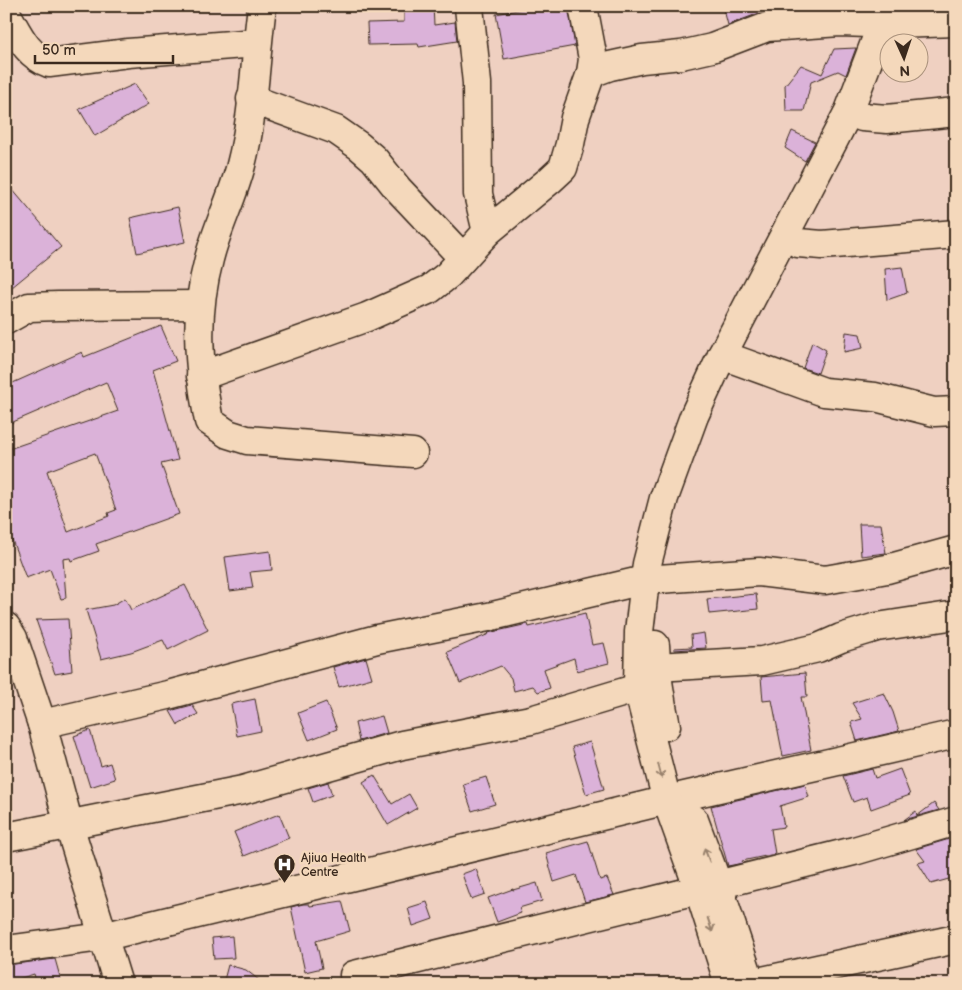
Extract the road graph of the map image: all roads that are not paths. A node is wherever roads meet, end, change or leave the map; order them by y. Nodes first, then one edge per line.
1 (262, 6) edge
2 (583, 6) edge
3 (469, 7) edge
4 (6, 14) edge
5 (891, 15) edge
6 (956, 22) edge
7 (257, 43) junction
8 (591, 73) junction
9 (251, 99) junction
10 (956, 112) edge
11 (862, 117) junction
12 (487, 232) junction
13 (956, 234) edge
14 (798, 243) junction
15 (463, 258) junction
16 (200, 306) junction
17 (6, 320) edge
18 (730, 358) junction
19 (201, 376) junction
20 (956, 411) edge
21 (414, 453) dead end
22 (956, 550) edge
23 (653, 580) junction
24 (956, 615) edge
25 (6, 628) edge
26 (656, 667) junction
27 (638, 688) junction
28 (42, 724) junction
29 (956, 734) edge
30 (676, 798) junction
31 (956, 821) edge
32 (69, 825) junction
33 (6, 837) edge
34 (708, 887) junction
35 (102, 937) junction
36 (956, 939) edge
37 (6, 950) edge
38 (354, 975) dead end
39 (118, 984) edge
40 (745, 984) edge

1 - 7 street
2 - 8 street
3 - 12 street
4 - 7 street
5 - 6 street
5 - 8 street
5 - 11 street
5 - 18 street
7 - 9 street
8 - 12 street
9 - 15 street
9 - 16 street
10 - 11 street
11 - 14 street
12 - 15 street
13 - 14 street
14 - 18 street
15 - 19 street
16 - 17 street
16 - 19 street
18 - 20 street
18 - 23 street
19 - 21 street
22 - 23 street
23 - 26 street
23 - 27 street
23 - 28 street
24 - 26 street
25 - 28 street
26 - 30 street
27 -> 30 street
27 - 32 street
28 - 32 street
29 - 30 street
30 - 34 street
30 - 35 street
31 - 34 street
32 - 33 street
32 - 35 street
34 - 38 street
34 - 40 street
35 - 37 street
35 - 39 street
36 - 40 street

